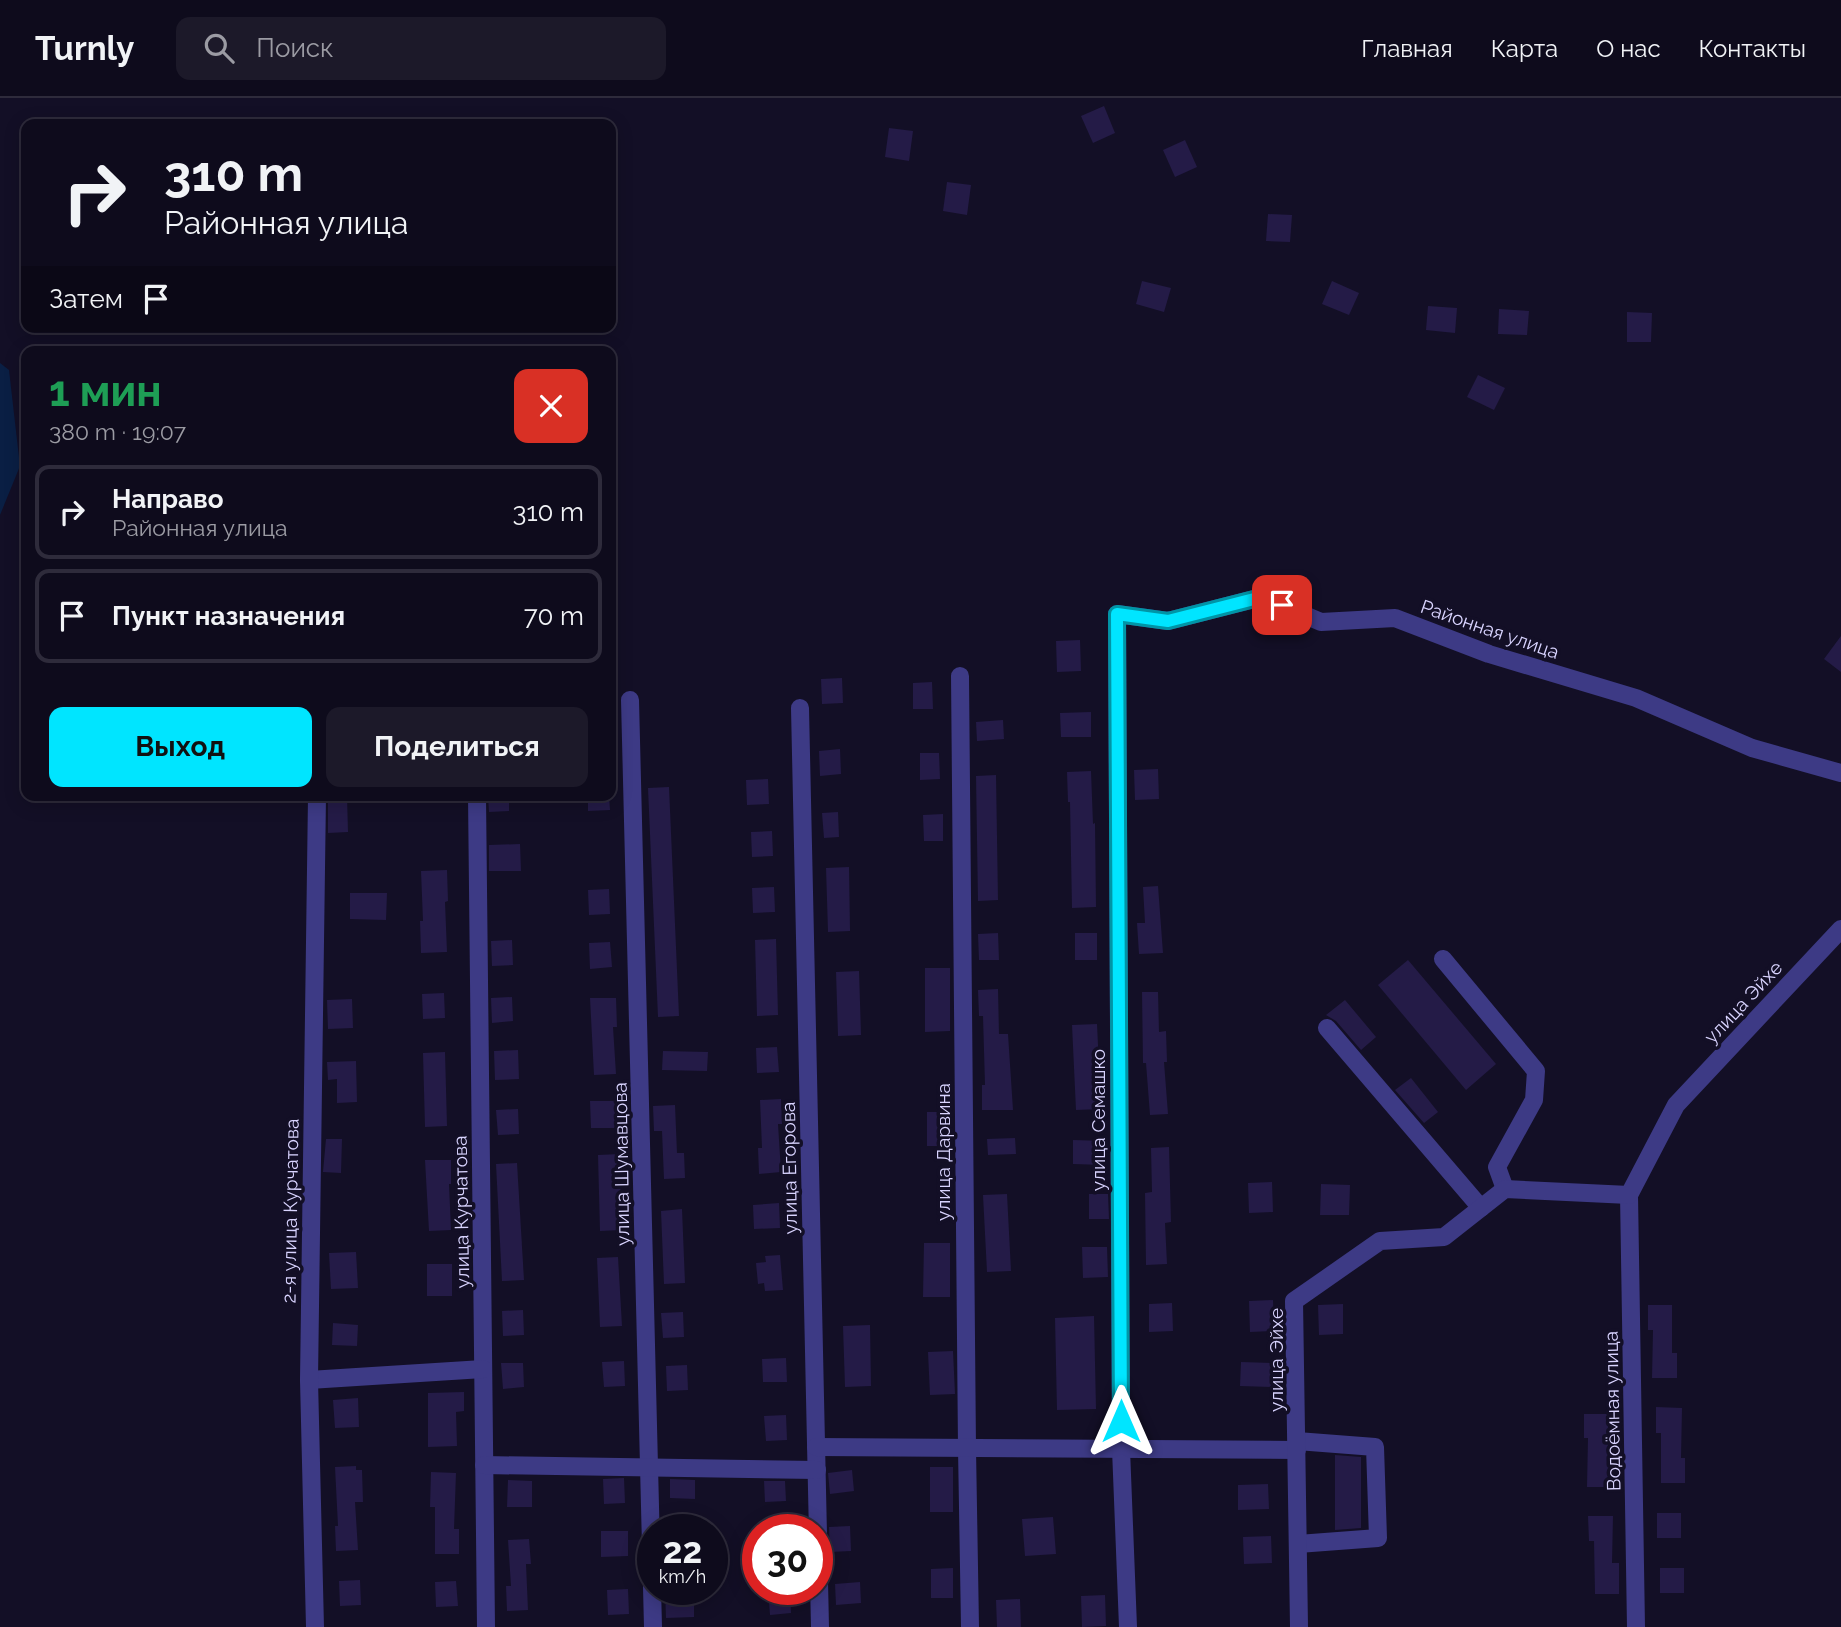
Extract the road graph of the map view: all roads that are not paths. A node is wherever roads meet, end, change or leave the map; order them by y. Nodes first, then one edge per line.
1 (1117, 614) joint
2 (960, 676) dead end
3 (630, 700) dead end
4 (800, 708) dead end
5 (1841, 773) edge
6 (317, 801) edge
7 (477, 801) edge
8 (1841, 929) edge
9 (1443, 959) dead end
10 (1327, 1027) dead end
11 (1505, 1189) junction
12 (1629, 1195) junction
13 (1481, 1208) junction
14 (483, 1369) junction
15 (309, 1380) junction
16 (1297, 1446) junction
17 (816, 1447) junction
18 (967, 1448) junction
19 (1121, 1449) junction
20 (484, 1465) junction
21 (650, 1467) junction
22 (817, 1470) junction
23 (1298, 1544) junction
24 (315, 1627) edge
25 (486, 1627) edge
26 (653, 1627) edge
27 (820, 1627) edge
28 (970, 1627) edge
29 (1128, 1627) edge
30 (1299, 1627) edge
31 (1636, 1627) edge

1 - 5 street, Районная улица
1 - 19 street, улица Семашко
2 - 18 street, улица Дарвина
3 - 21 street, улица Шумавцова
4 - 17 street, улица Егорова
6 - 15 street, 2-я улица Курчатова
7 - 14 street, улица Курчатова
8 - 12 street, улица Эйхе
9 - 11 street
10 - 13 street
11 - 12 street
11 - 13 street, улица Эйхе
12 - 31 street, Водоёмная улица
13 - 16 street, улица Эйхе
14 - 15 street
14 - 20 street, улица Курчатова
15 - 24 street, 2-я улица Курчатова
16 - 19 street
16 - 23 street, улица Эйхе
16 - 23 street
17 - 18 street
17 - 22 street, улица Егорова
18 - 19 street
18 - 28 street, улица Дарвина
19 - 29 street, улица Семашко
20 - 21 street
20 - 25 street, улица Курчатова
21 - 22 street
21 - 26 street, улица Шумавцова
22 - 27 street, улица Егорова
23 - 30 street, улица Эйхе

